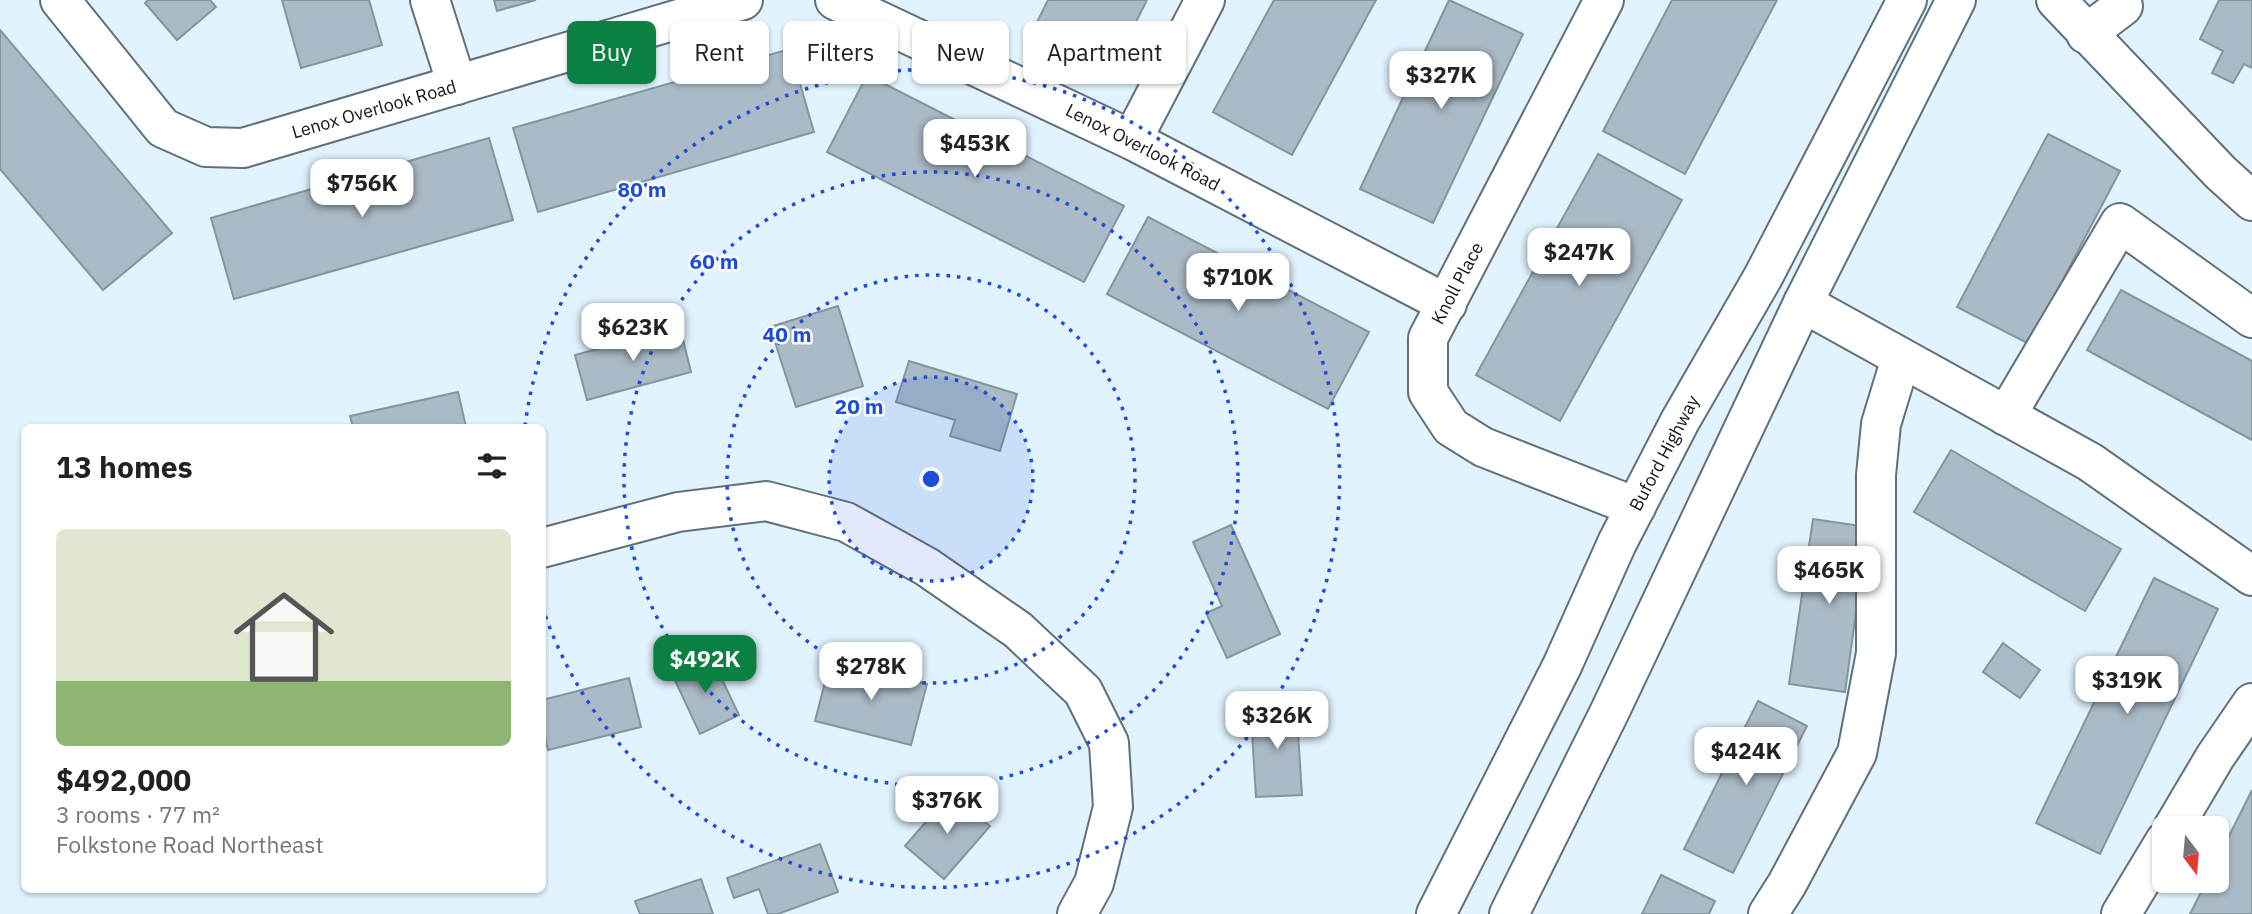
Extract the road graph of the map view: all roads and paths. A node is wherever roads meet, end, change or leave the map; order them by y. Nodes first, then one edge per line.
1 (60, 0) edge
2 (430, 0) edge
3 (743, 0) edge
4 (835, 0) edge
5 (1205, 0) edge
6 (1907, 0) edge
7 (1956, 0) edge
8 (2056, 0) edge
9 (2118, 0) edge
10 (1596, 2) edge
11 (2086, 34) junction
12 (457, 85) junction
13 (1132, 140) junction
14 (2252, 201) edge
15 (1803, 303) junction
16 (1447, 304) junction
17 (2252, 318) edge
18 (1901, 358) junction
19 (2006, 416) junction
20 (1636, 506) junction
21 (546, 547) edge
22 (2252, 576) edge
23 (2252, 703) edge
24 (2180, 816) edge
25 (2152, 863) edge
26 (1077, 914) edge
27 (1436, 914) edge
28 (1509, 914) edge
29 (1768, 914) edge
30 (2121, 914) edge

1 - 12 street, Lenox Overlook Road
2 - 12 street
3 - 12 street, Lenox Overlook Road
4 - 13 street, Lenox Overlook Road
5 - 13 street
6 - 20 street, Buford Highway
7 - 15 street
8 - 11 street
9 - 11 street
10 - 16 street, Knoll Place
11 - 14 street
13 - 16 street, Lenox Overlook Road
15 - 18 street
15 - 28 street
16 - 20 street, Knoll Place
17 - 19 street
18 - 19 street
18 - 29 street
19 - 22 street
20 - 27 street, Buford Highway
21 - 26 street
23 - 24 street
25 - 30 street

